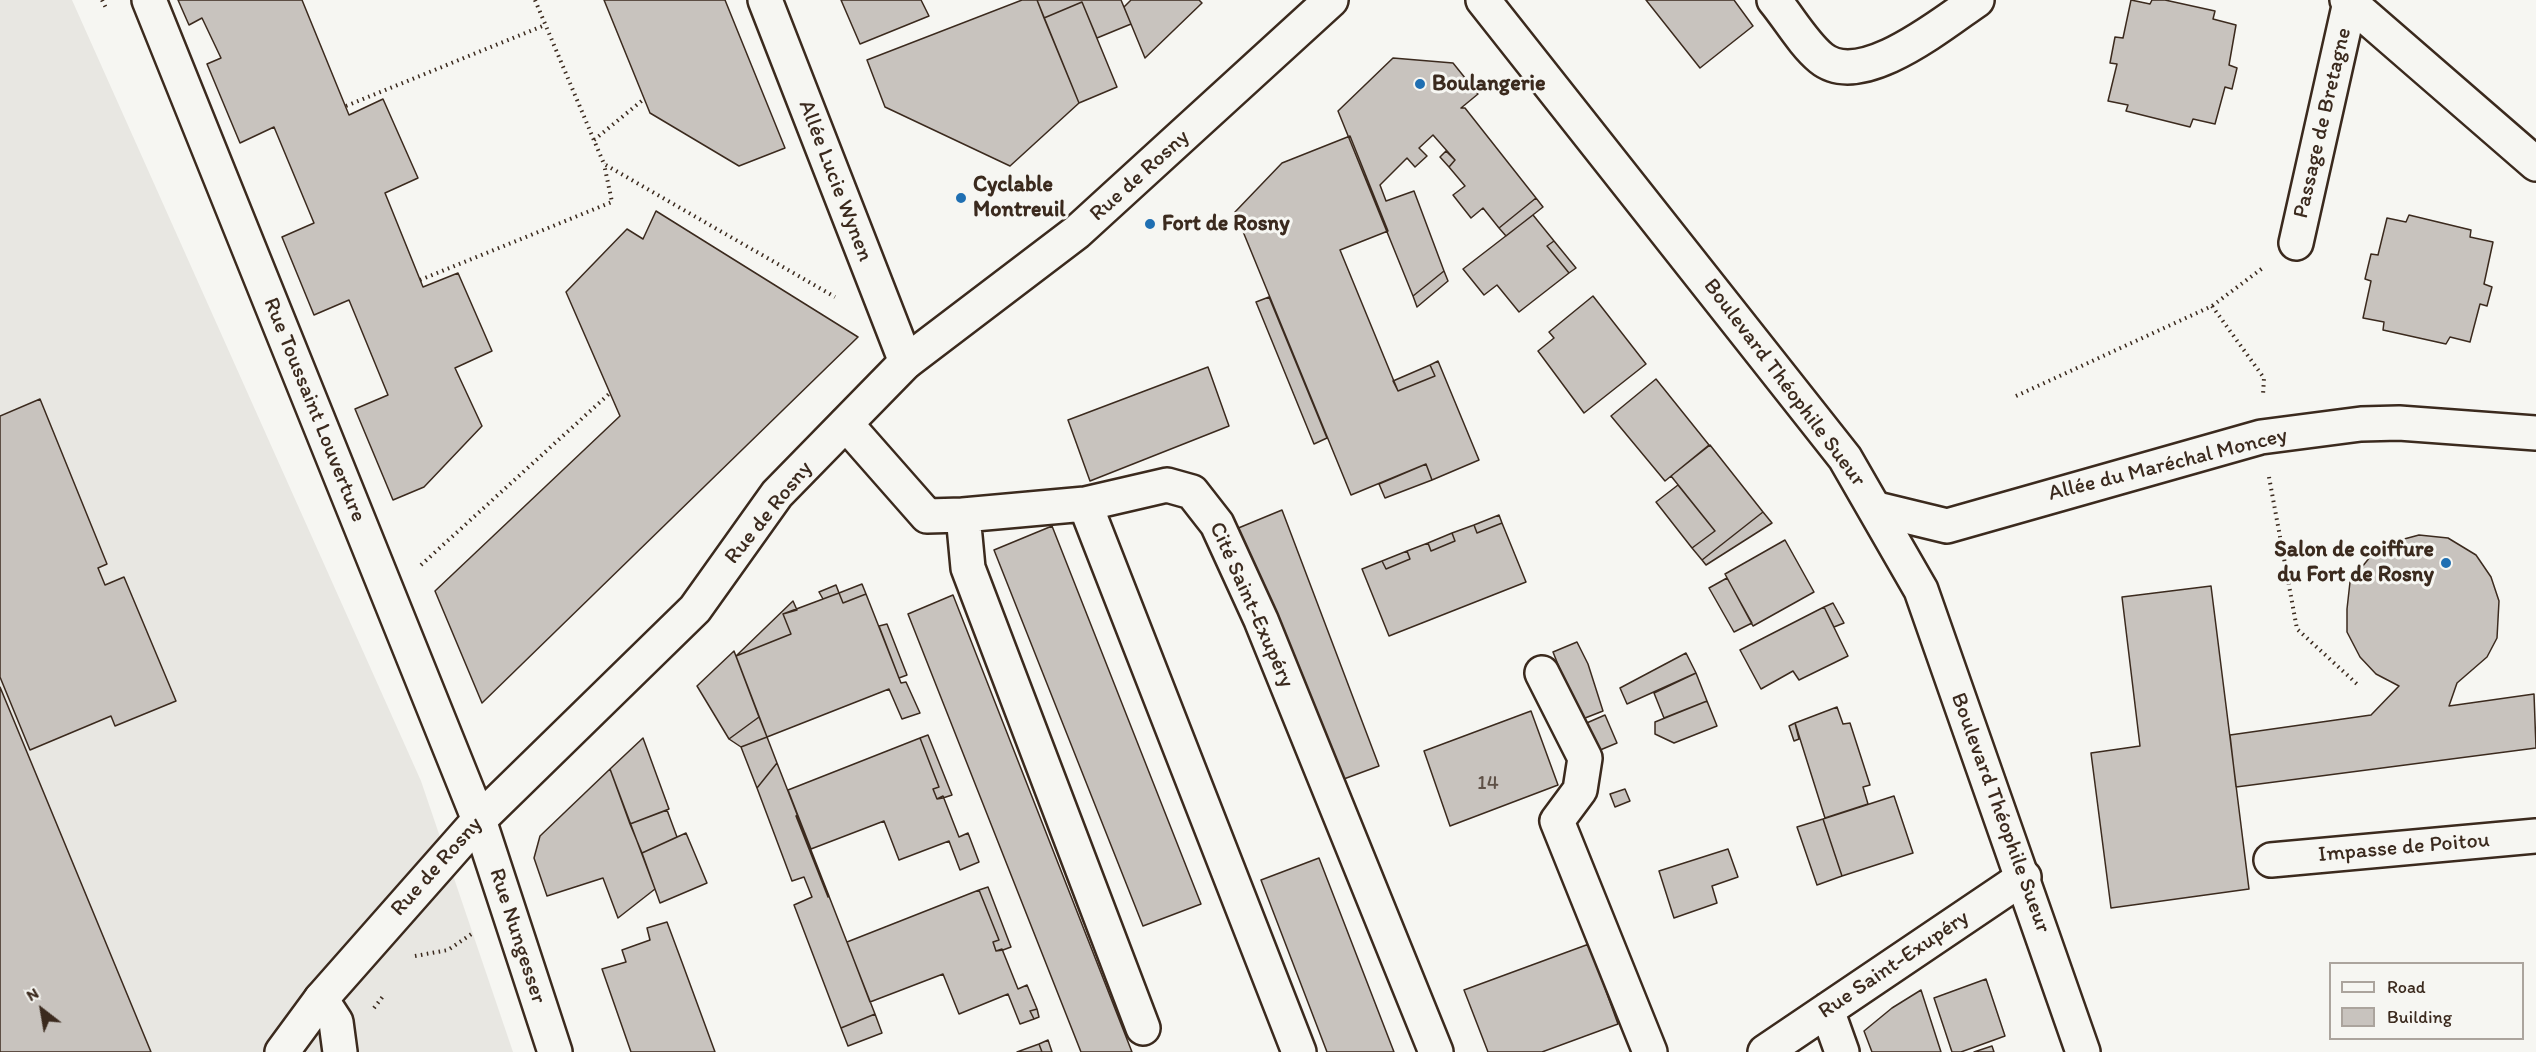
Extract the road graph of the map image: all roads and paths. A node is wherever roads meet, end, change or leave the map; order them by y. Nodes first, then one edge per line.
1 (149, 0) edge
2 (535, 0) edge
3 (765, 0) edge
4 (1331, 0) edge
5 (1483, 0) edge
6 (1774, 0) edge
7 (1977, 0) edge
8 (2349, 1) edge
9 (545, 25) junction
10 (644, 99) dead end
11 (346, 106) dead end
12 (594, 140) junction
13 (604, 164) junction
14 (2536, 164) edge
15 (2296, 243) joint
16 (420, 280) dead end
17 (840, 300) dead end
18 (2212, 306) junction
19 (906, 362) junction
20 (610, 393) dead end
21 (2016, 396) dead end
22 (846, 424) junction
23 (2536, 433) edge
24 (2261, 437) junction
25 (1085, 504) junction
26 (1877, 509) junction
27 (963, 515) junction
28 (389, 594) junction
29 (1542, 673) dead end
30 (2357, 684) dead end
31 (479, 820) junction
32 (2536, 836) edge
33 (2271, 860) dead end
34 (2024, 877) junction
35 (505, 899) junction
36 (413, 957) dead end
37 (386, 993) dead end
38 (321, 999) junction
39 (1827, 1010) junction
40 (1143, 1028) dead end
41 (340, 1048) edge
42 (2087, 1051) edge
43 (282, 1052) edge
44 (555, 1052) edge
45 (1299, 1052) edge
46 (1436, 1052) edge
47 (1650, 1052) edge
48 (1765, 1052) edge
49 (1842, 1052) edge

1 - 28 street, Rue Toussaint Louverture
2 - 9 path
3 - 19 street, Allée Lucie Wynen
4 - 19 street, Rue de Rosny
5 - 26 street, Boulevard Théophile Sueur
6 - 7 street
8 - 14 street
8 - 15 street, Passage de Bretagne
9 - 11 path
9 - 12 path
10 - 12 path
12 - 13 path
13 - 16 path
13 - 17 path
15 - 18 path
18 - 21 path
18 - 24 path
19 - 22 street, Rue de Rosny
20 - 28 path
22 - 27 street, Cité Saint-Exupéry
22 - 31 street, Rue de Rosny
23 - 24 street, Allée du Maréchal Moncey
24 - 26 street, Allée du Maréchal Moncey
24 - 30 path
25 - 27 street, Cité Saint-Exupéry
25 - 45 street
25 - 46 street, Cité Saint-Exupéry
26 - 34 street, Boulevard Théophile Sueur
27 - 40 street
28 - 31 street, Rue Toussaint Louverture
29 - 47 street
31 - 35 street, Rue Nungesser
31 - 38 street, Rue de Rosny
32 - 33 street, Impasse de Poitou
34 - 39 street, Rue Saint-Exupéry
34 - 42 street, Boulevard Théophile Sueur
35 - 36 path
35 - 44 street, Rue Nungesser
37 - 41 path
38 - 41 street
38 - 43 street, Rue de Rosny
39 - 48 street, Rue Saint-Exupéry
39 - 49 street

